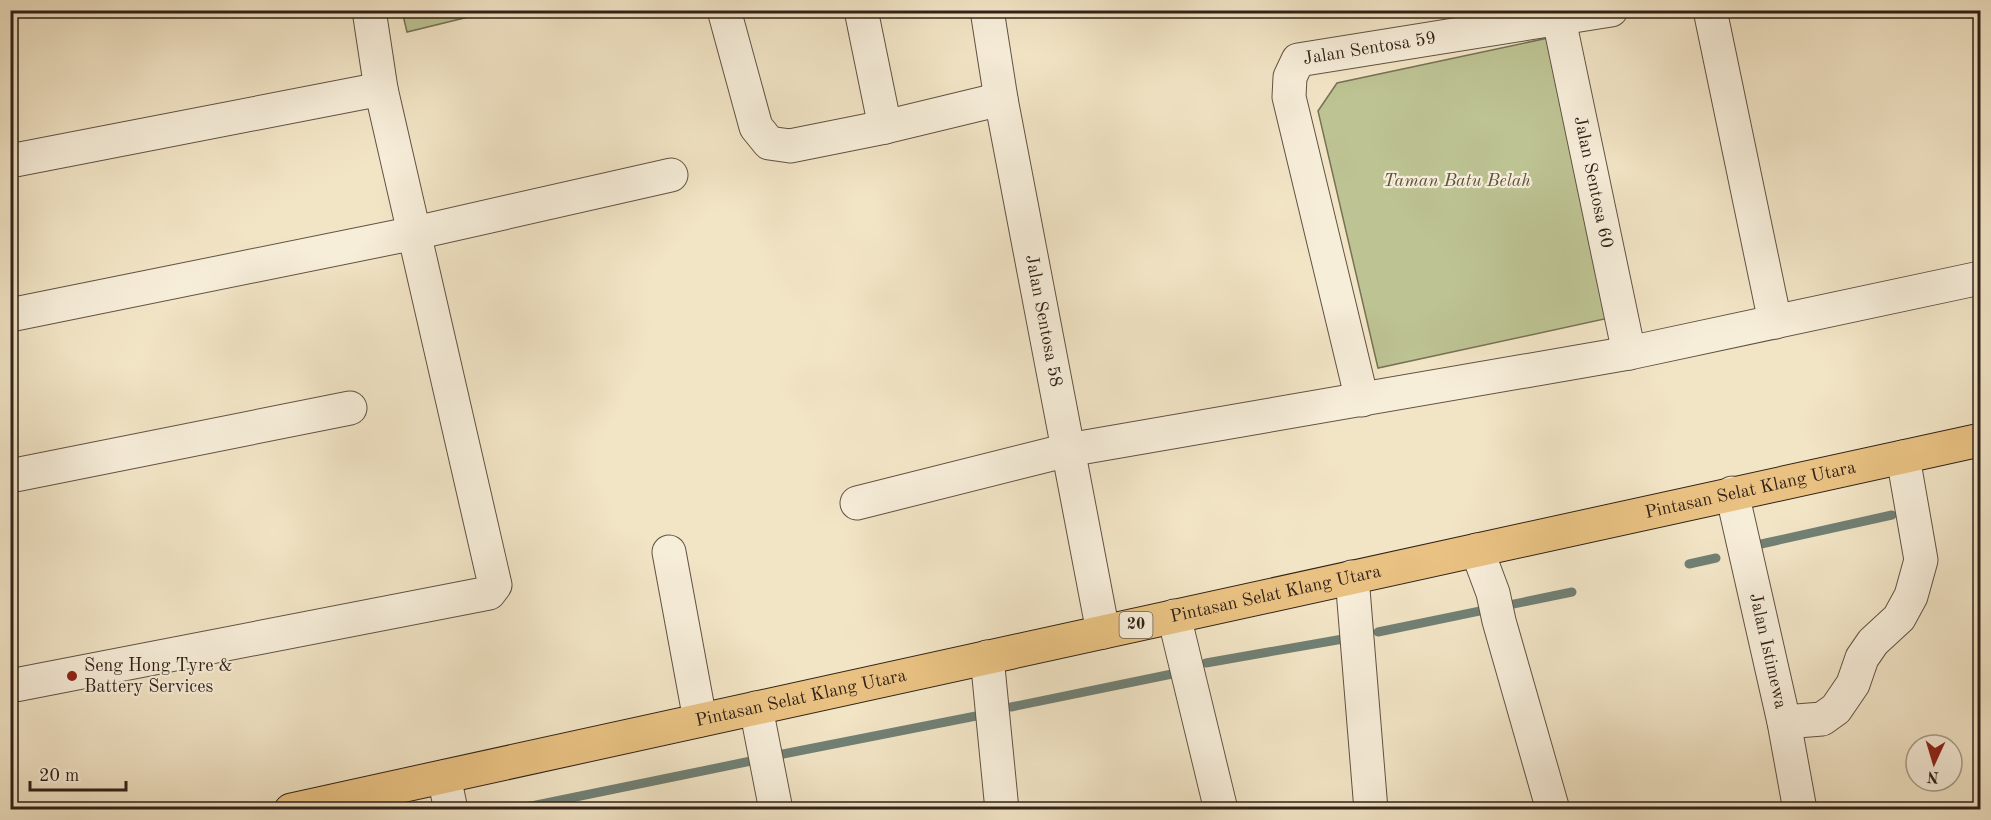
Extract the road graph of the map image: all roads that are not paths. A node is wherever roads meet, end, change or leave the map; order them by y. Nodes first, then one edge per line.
1 (369, 10) edge
2 (724, 10) edge
3 (861, 10) edge
4 (987, 10) edge
5 (1611, 10) edge
6 (1710, 10) edge
7 (1558, 15) edge
8 (381, 89) junction
9 (1001, 99) junction
10 (885, 127) junction
11 (10, 161) edge
12 (671, 176) dead end
13 (415, 233) junction
14 (1980, 278) edge
15 (10, 315) edge
16 (1775, 322) junction
17 (1629, 353) junction
18 (1362, 400) junction
19 (350, 408) dead end
20 (1980, 440) edge
21 (1068, 450) junction
22 (1903, 457) junction
23 (10, 476) edge
24 (1732, 493) junction
25 (857, 503) dead end
26 (1477, 550) junction
27 (669, 552) dead end
28 (1352, 577) junction
29 (1174, 616) junction
30 (1103, 632) junction
31 (987, 657) junction
32 (10, 686) edge
33 (756, 708) junction
34 (700, 720) junction
35 (1784, 722) junction
36 (444, 777) junction
37 (366, 801) edge
38 (291, 810) edge
39 (451, 810) edge
40 (776, 810) edge
41 (1002, 810) edge
42 (1221, 810) edge
43 (1371, 810) edge
44 (1553, 810) edge
45 (1800, 810) edge

1 - 8 street
2 - 10 street
3 - 10 street
4 - 9 street, Jalan Sentosa 58
5 - 7 street, Jalan Sentosa 59
6 - 16 street
7 - 17 street, Jalan Sentosa 60
7 - 18 street, Jalan Sentosa 59
8 - 11 street
8 - 13 street
9 - 10 street
9 - 21 street, Jalan Sentosa 58
12 - 13 street
13 - 15 street
13 - 32 street
14 - 16 street
16 - 17 street
17 - 18 street
18 - 21 street
19 - 23 street
20 - 22 highway, Pintasan Selat Klang Utara / 20
21 - 25 street
21 - 30 street, Jalan Sentosa 58
22 - 24 highway, Pintasan Selat Klang Utara / 20
22 - 35 street
24 - 26 highway, Pintasan Selat Klang Utara / 20
24 - 35 street, Jalan Istimewa
26 - 28 highway, Pintasan Selat Klang Utara / 20
26 - 44 street
27 - 34 street
28 - 29 highway, Pintasan Selat Klang Utara / 20
28 - 43 street
29 - 30 highway, Pintasan Selat Klang Utara / 20
29 - 42 street
30 - 31 highway, Pintasan Selat Klang Utara / 20
31 - 33 highway, Pintasan Selat Klang Utara / 20
31 - 41 street
33 - 34 highway, Pintasan Selat Klang Utara / 20
33 - 40 street
34 - 36 highway, Pintasan Selat Klang Utara / 20
35 - 45 street, Jalan Istimewa
36 - 37 highway, Pintasan Selat Klang Utara / 20
36 - 39 street
37 - 38 highway, Pintasan Selat Klang Utara / 20

